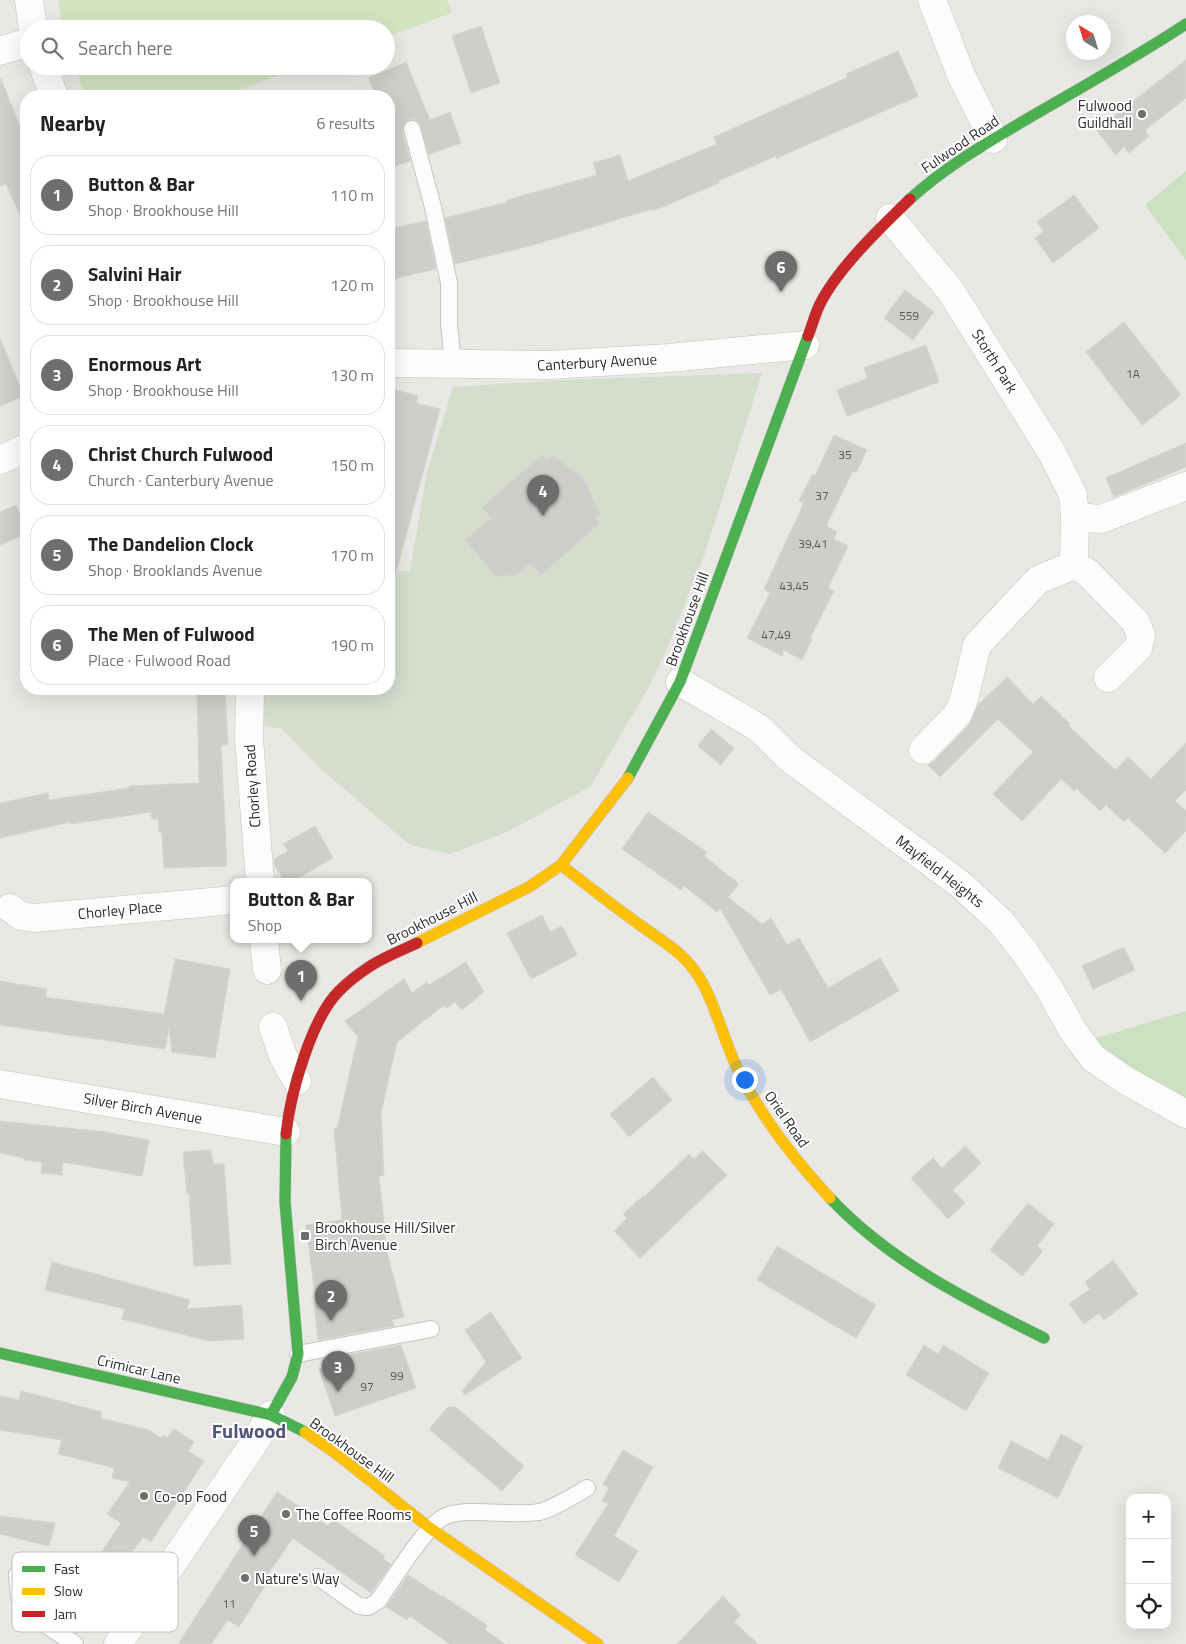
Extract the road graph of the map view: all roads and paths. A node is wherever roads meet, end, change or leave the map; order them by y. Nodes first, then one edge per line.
1 (29, 0) edge
2 (932, 0) edge
3 (32, 20) edge
4 (1186, 24) edge
5 (20, 45) edge
6 (0, 51) edge
7 (46, 75) edge
8 (52, 90) edge
9 (412, 129) dead end
10 (992, 139) junction
11 (890, 218) junction
12 (805, 345) junction
13 (395, 363) edge
14 (453, 365) junction
15 (20, 451) edge
16 (0, 460) edge
17 (1186, 486) edge
18 (1075, 517) junction
19 (1074, 566) junction
20 (1108, 678) dead end
21 (680, 682) junction
22 (250, 695) edge
23 (923, 750) dead end
24 (561, 865) junction
25 (260, 878) edge
26 (230, 900) edge
27 (10, 908) dead end
28 (264, 943) edge
29 (266, 970) dead end
30 (273, 1027) dead end
31 (297, 1081) junction
32 (0, 1084) edge
33 (1186, 1114) edge
34 (286, 1132) junction
35 (431, 1329) dead end
36 (1044, 1338) dead end
37 (0, 1353) edge
38 (298, 1354) junction
39 (271, 1415) junction
40 (587, 1488) dead end
41 (430, 1528) junction
42 (178, 1554) edge
43 (318, 1577) dead end
44 (56, 1632) edge
45 (126, 1632) edge
46 (75, 1644) edge
47 (118, 1644) edge
48 (598, 1644) edge

1 - 3 street
2 - 10 street
4 - 10 street, Fulwood Road
5 - 6 street
7 - 8 street
9 - 14 lane
10 - 11 street, Fulwood Road
11 - 12 street, Fulwood Road
11 - 18 street, Storth Park
12 - 14 street, Canterbury Avenue
12 - 21 street, Brookhouse Hill
13 - 14 street, Canterbury Avenue
15 - 16 street
17 - 18 street
18 - 19 street, Storth Park
19 - 20 street
19 - 23 street
21 - 24 street, Brookhouse Hill
21 - 33 street, Mayfield Heights
22 - 25 street, Chorley Road
24 - 31 street, Brookhouse Hill
24 - 36 street, Oriel Road
26 - 27 street, Chorley Place
28 - 29 street
30 - 31 street
31 - 34 street, Brookhouse Hill
32 - 34 street, Silver Birch Avenue
34 - 38 street, Brookhouse Hill
35 - 38 lane
37 - 39 street, Crimicar Lane
38 - 39 street, Brookhouse Hill
39 - 41 street, Brookhouse Hill
39 - 42 street
40 - 41 lane
41 - 43 lane
41 - 48 street, Brookhouse Hill
44 - 46 lane
45 - 47 street

